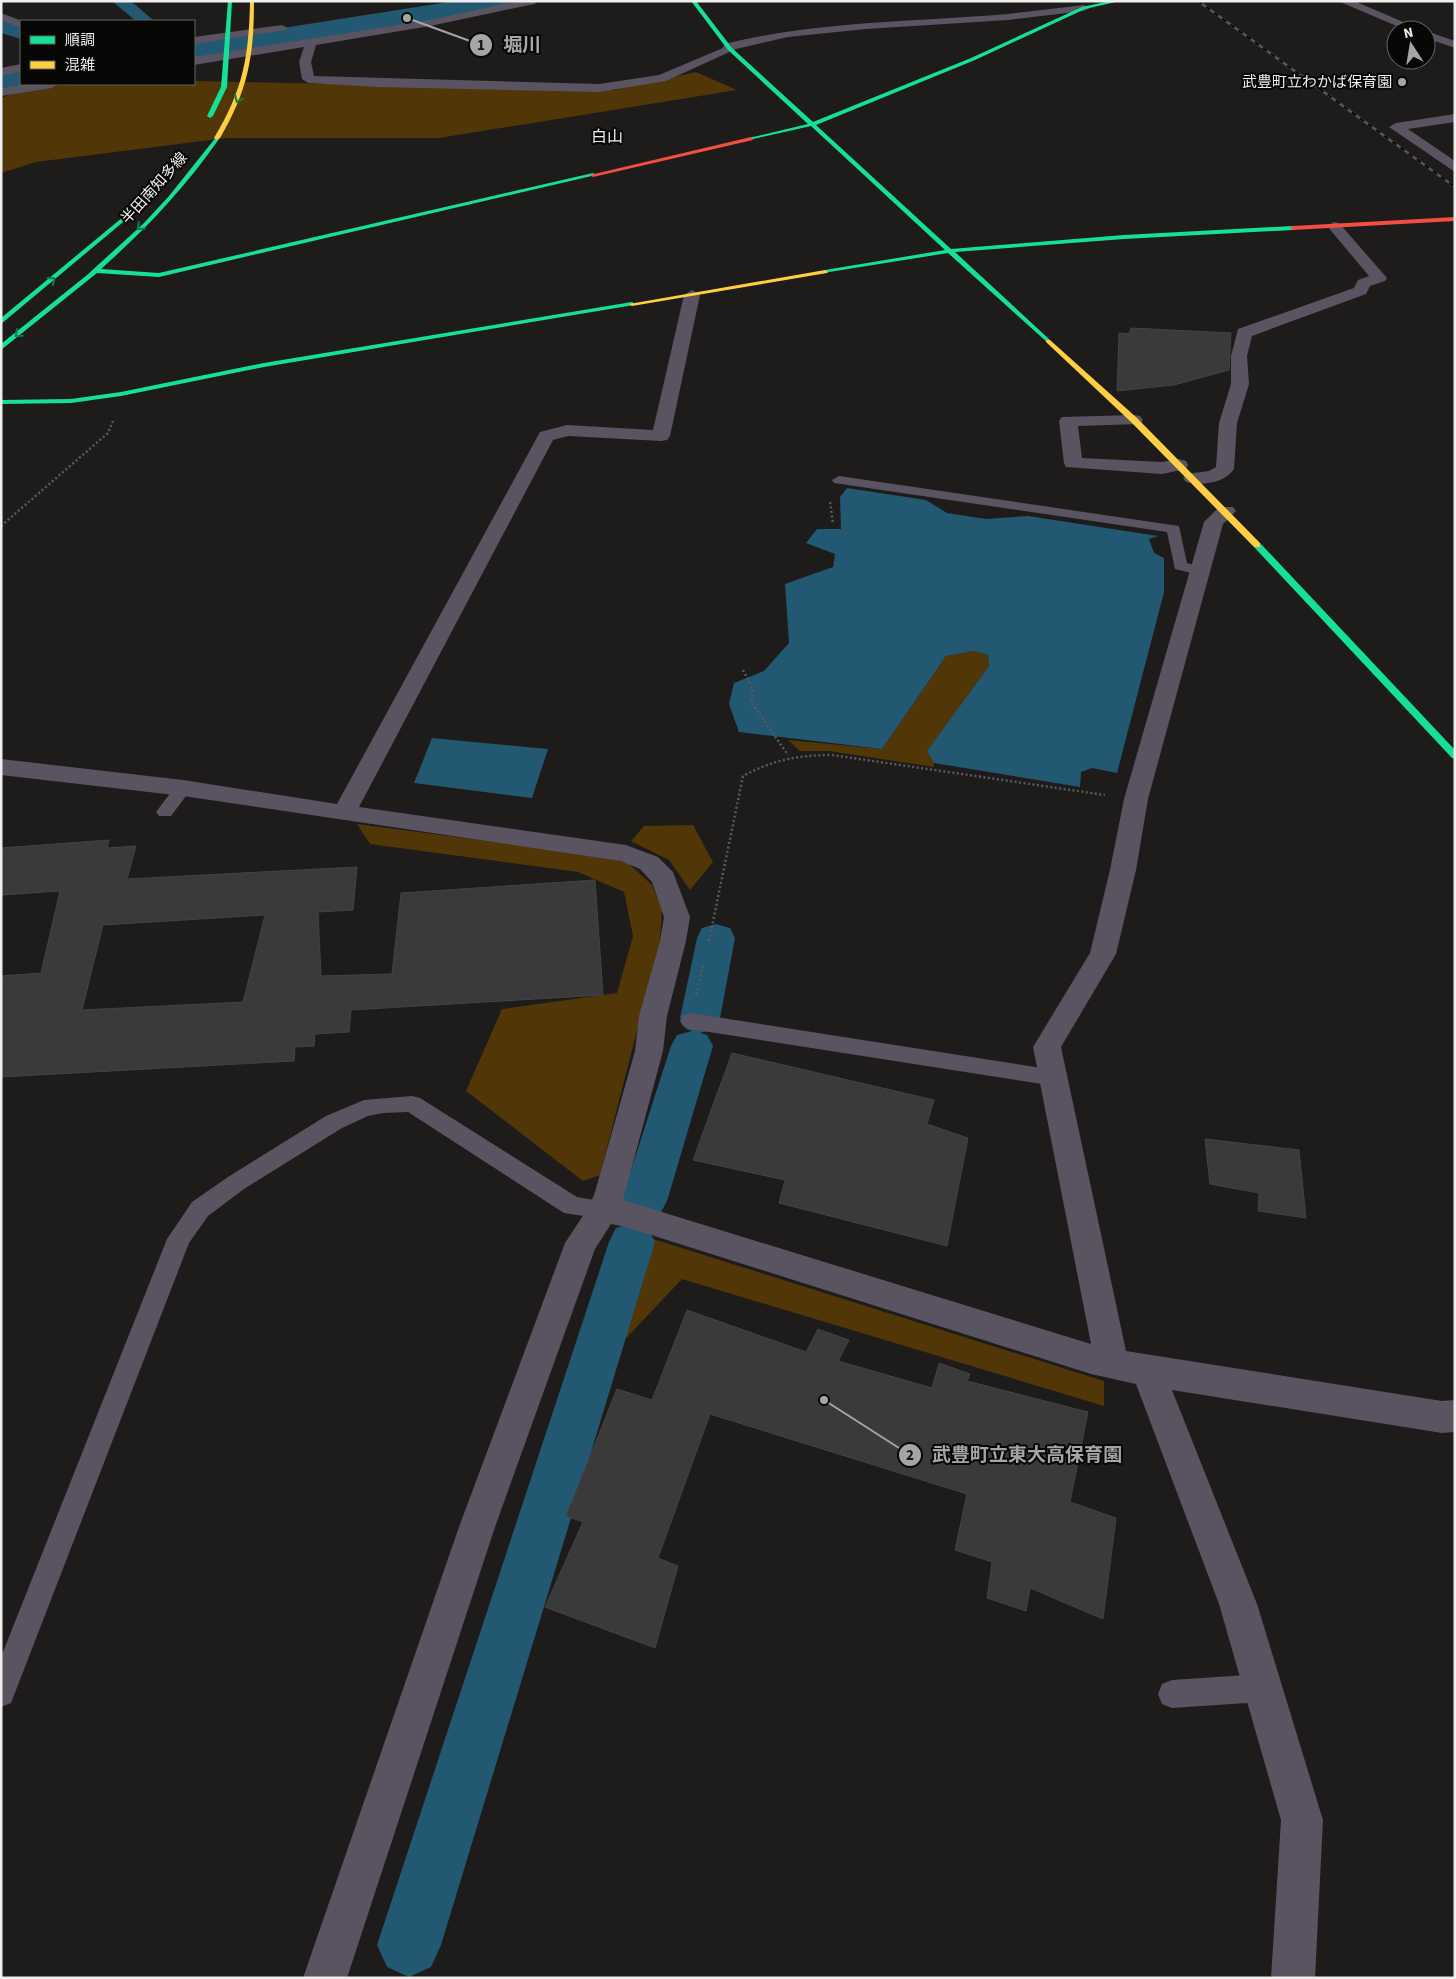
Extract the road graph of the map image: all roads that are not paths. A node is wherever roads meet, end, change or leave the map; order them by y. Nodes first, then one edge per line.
1 (230, 1) edge
2 (252, 1) edge
3 (534, 1) edge
4 (693, 1) edge
5 (1118, 1) edge
6 (1343, 1) edge
7 (1084, 8) junction
8 (1, 16) edge
9 (1391, 20) edge
10 (20, 25) edge
11 (290, 27) dead end
12 (252, 33) junction
13 (229, 36) junction
14 (1436, 38) edge
15 (195, 41) edge
16 (311, 42) junction
17 (1455, 45) edge
18 (729, 48) junction
19 (252, 52) junction
20 (227, 56) junction
21 (195, 61) edge
22 (20, 69) edge
23 (1, 72) edge
24 (46, 85) edge
25 (1, 92) edge
26 (1455, 118) edge
27 (810, 125) junction
28 (204, 127) dead end
29 (1455, 168) edge
30 (135, 209) dead end
31 (1455, 219) edge
32 (1334, 226) junction
33 (948, 251) junction
34 (95, 271) junction
35 (692, 295) junction
36 (1, 322) edge
37 (1, 348) edge
38 (1, 402) edge
39 (1134, 420) junction
40 (1179, 465) junction
41 (1193, 478) junction
42 (839, 480) dead end
43 (1226, 511) junction
44 (1200, 570) junction
45 (1455, 756) edge
46 (1, 767) edge
47 (344, 813) junction
48 (690, 1021) dead end
49 (1055, 1078) junction
50 (604, 1210) junction
51 (1130, 1367) junction
52 (1455, 1416) edge
53 (1262, 1688) junction
54 (1, 1692) edge
55 (1172, 1694) dead end
56 (325, 1978) edge
57 (1293, 1978) edge

1 - 13 street
2 - 12 street, 半田南知多線
3 - 16 street
4 - 18 street
5 - 7 street
6 - 9 street
7 - 18 street
7 - 27 street
8 - 10 street
11 - 12 street
12 - 13 street
12 - 19 street, 半田南知多線
13 - 15 street
13 - 20 street
14 - 17 street
16 - 18 street
16 - 19 street
18 - 27 street
19 - 20 street
19 -> 34 street, 半田南知多線
20 - 21 street
20 - 28 street
22 - 23 street
24 - 25 street
26 - 29 street
27 - 33 street
27 - 34 street
36 -> 30 street, 半田南知多線
31 - 32 street
32 - 33 street
32 - 41 street
33 - 35 street
33 - 39 street
34 -> 37 street, 半田南知多線
35 - 38 street
35 - 47 street
39 - 40 street
39 - 40 street
40 - 41 street
41 - 43 street
42 - 44 lane
43 - 44 street
43 - 45 street
44 - 49 street
46 - 47 street
47 - 50 street
48 - 49 lane
49 - 51 street
50 - 51 street
50 - 54 lane
50 - 56 street
51 - 52 street
51 - 53 street
53 - 55 lane
53 - 57 street

